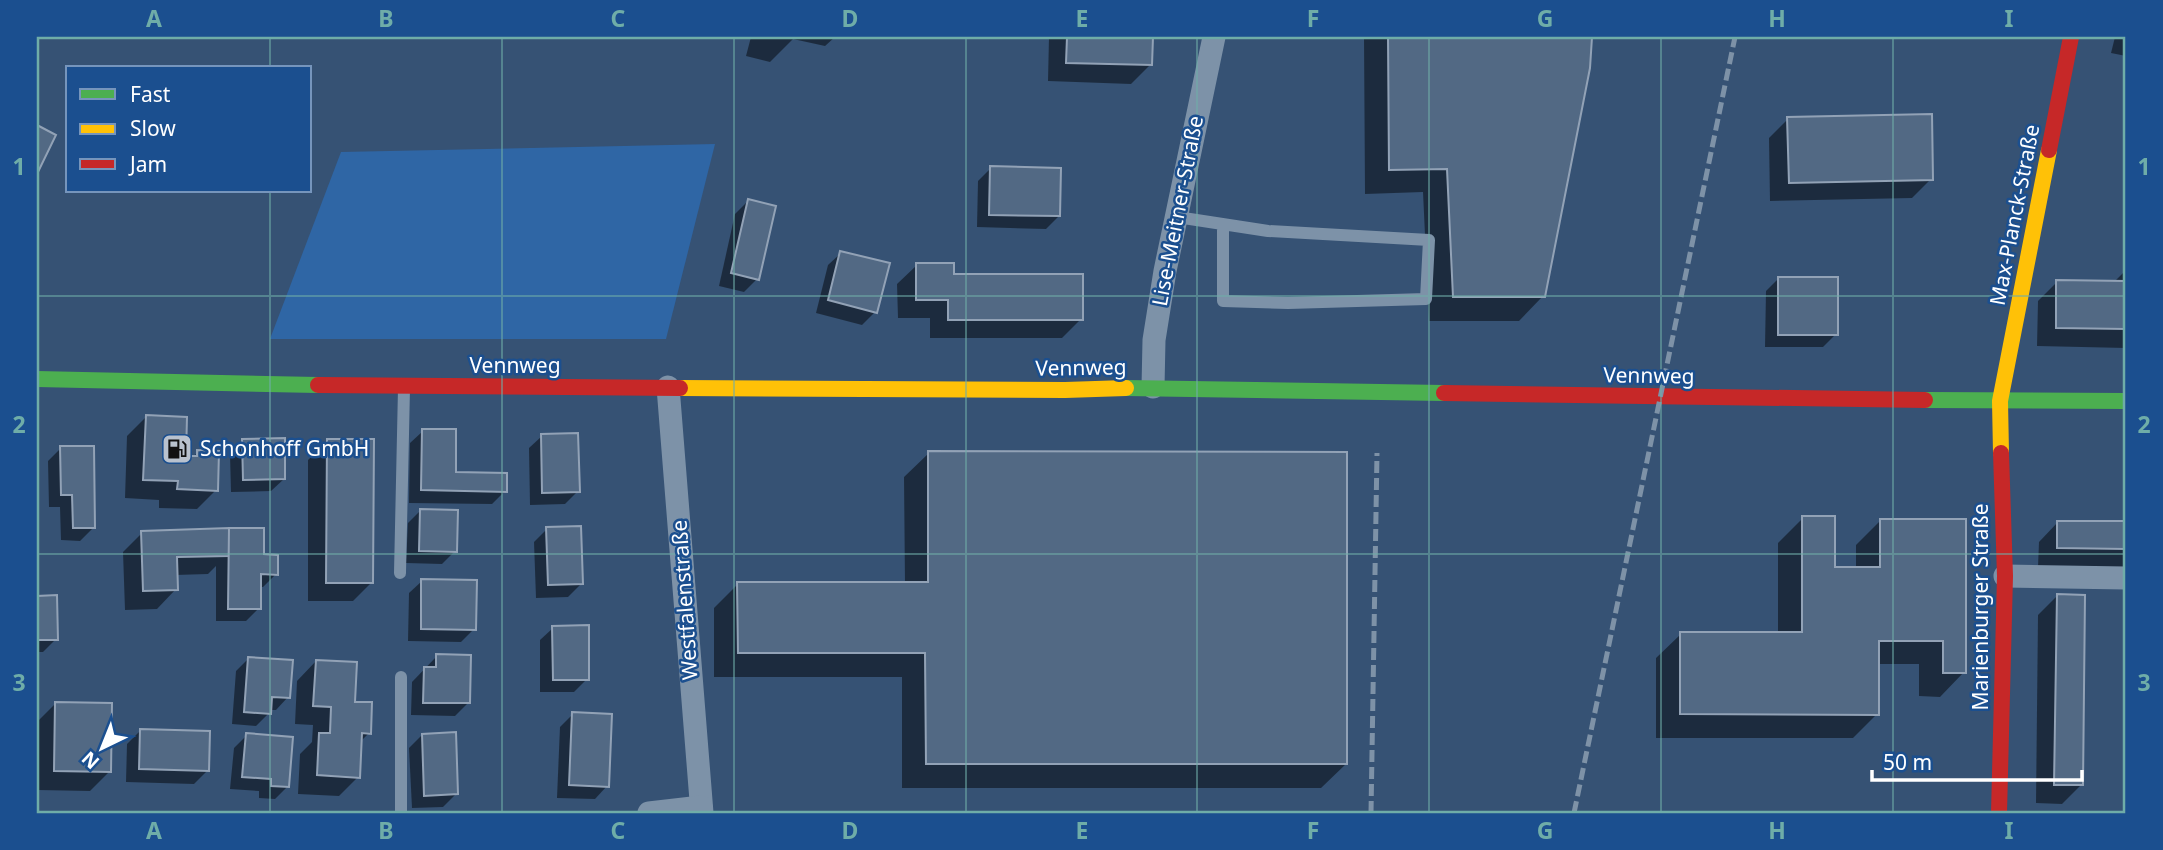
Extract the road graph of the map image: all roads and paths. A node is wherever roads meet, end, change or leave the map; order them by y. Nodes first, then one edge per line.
1 (1213, 37) edge
2 (2071, 37) edge
3 (1177, 216) junction
4 (1223, 225) junction
5 (37, 379) edge
6 (404, 387) junction
7 (668, 387) junction
8 (1153, 387) junction
9 (2000, 401) junction
10 (2126, 401) edge
11 (400, 573) dead end
12 (2005, 576) junction
13 (2126, 578) edge
14 (401, 677) dead end
15 (701, 810) edge
16 (401, 813) edge
17 (649, 813) edge
18 (1999, 813) edge

1 - 3 street, Lise-Meitner-Straße
2 - 9 street, Max-Planck-Straße
3 - 4 lane
3 - 8 street, Lise-Meitner-Straße
4 - 4 lane
5 - 6 street, Vennweg
6 - 7 street, Vennweg
6 - 11 lane
7 - 8 street, Vennweg
7 - 15 street, Westfalenstraße
8 - 9 street, Vennweg
9 - 10 street, Vennweg
9 - 12 street, Marienburger Straße
12 - 13 street
12 - 18 street, Marienburger Straße
14 - 16 lane
15 - 17 street

